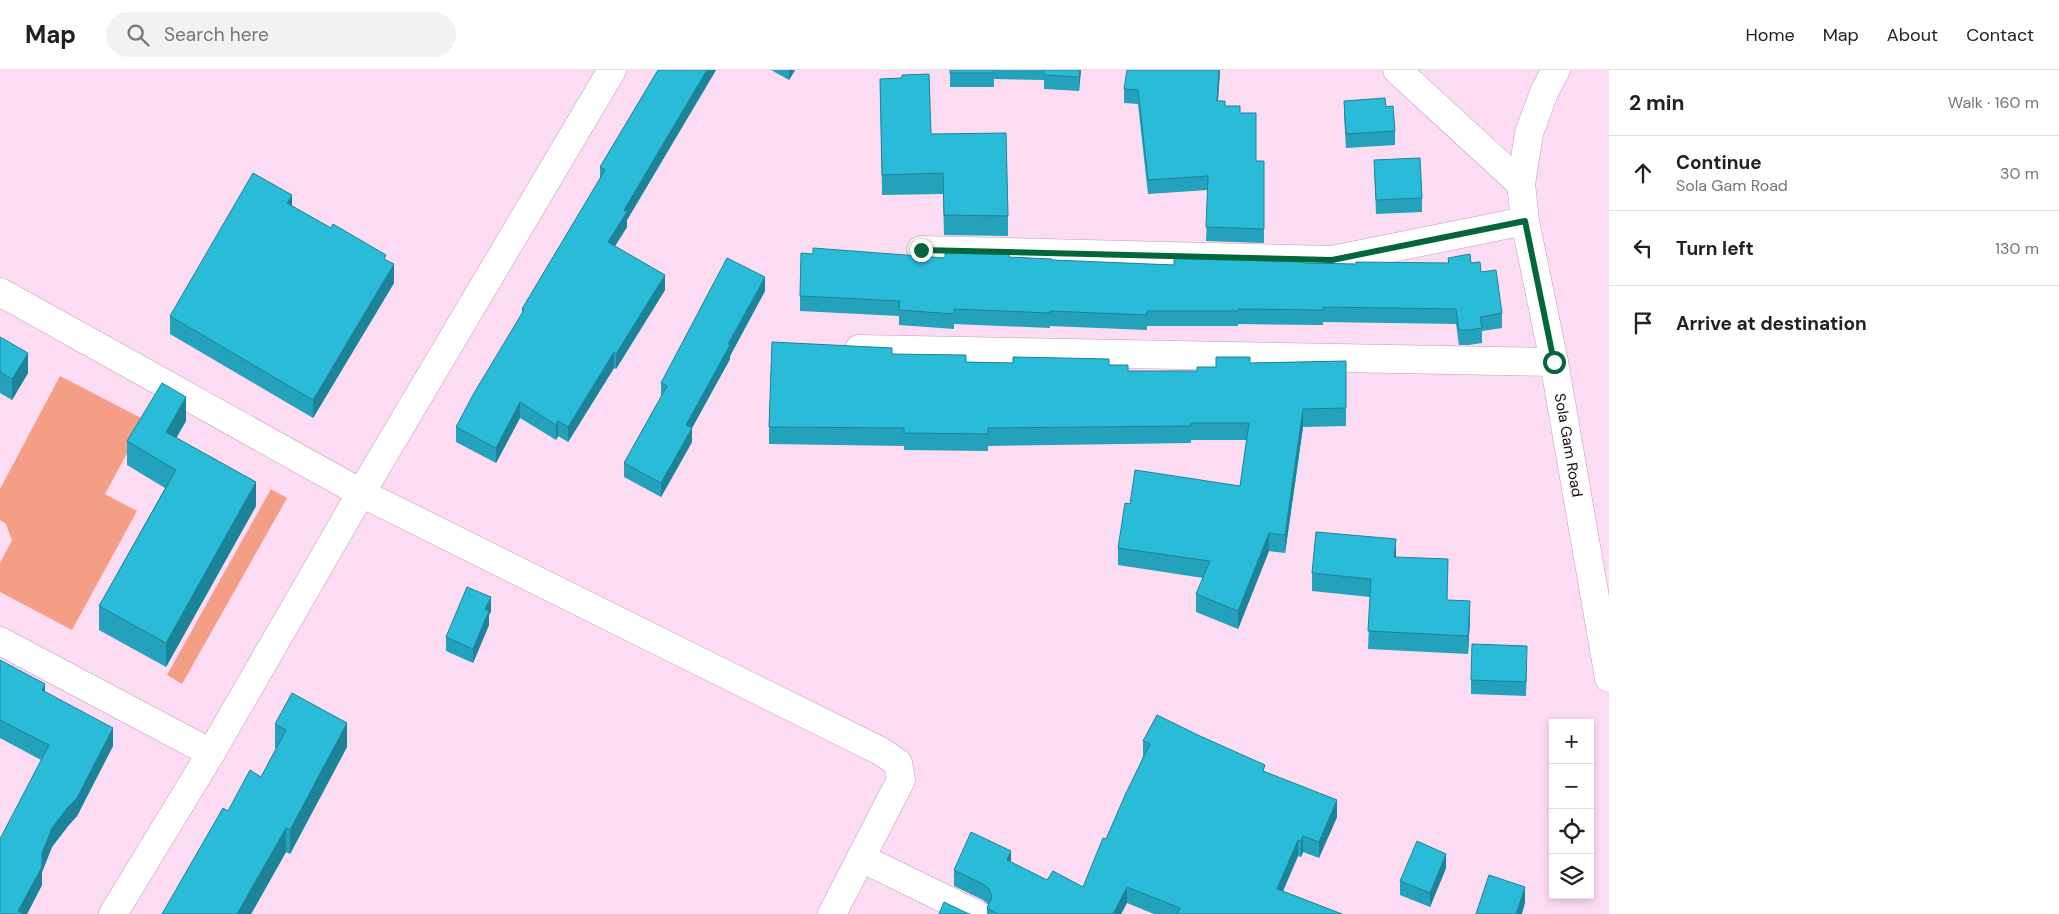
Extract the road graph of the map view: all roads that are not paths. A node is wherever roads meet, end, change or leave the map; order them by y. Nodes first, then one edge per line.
1 (612, 70) edge
2 (1397, 70) edge
3 (1556, 70) edge
4 (1521, 184) junction
5 (1525, 221) junction
6 (921, 250) dead end
7 (0, 292) edge
8 (859, 349) edge
9 (1554, 362) junction
10 (361, 493) junction
11 (0, 641) edge
12 (1609, 678) edge
13 (211, 753) junction
14 (861, 858) junction
15 (112, 914) edge
16 (832, 914) edge
17 (976, 914) edge

1 - 10 street
2 - 4 street
3 - 4 street, Sola Gam Road
4 - 5 street, Sola Gam Road
5 - 6 street
5 - 9 street, Sola Gam Road
7 - 10 street
8 - 9 street
9 - 12 street, Sola Gam Road
10 - 13 street
10 - 14 street
11 - 13 street
13 - 15 street
14 - 16 street
14 - 17 street

